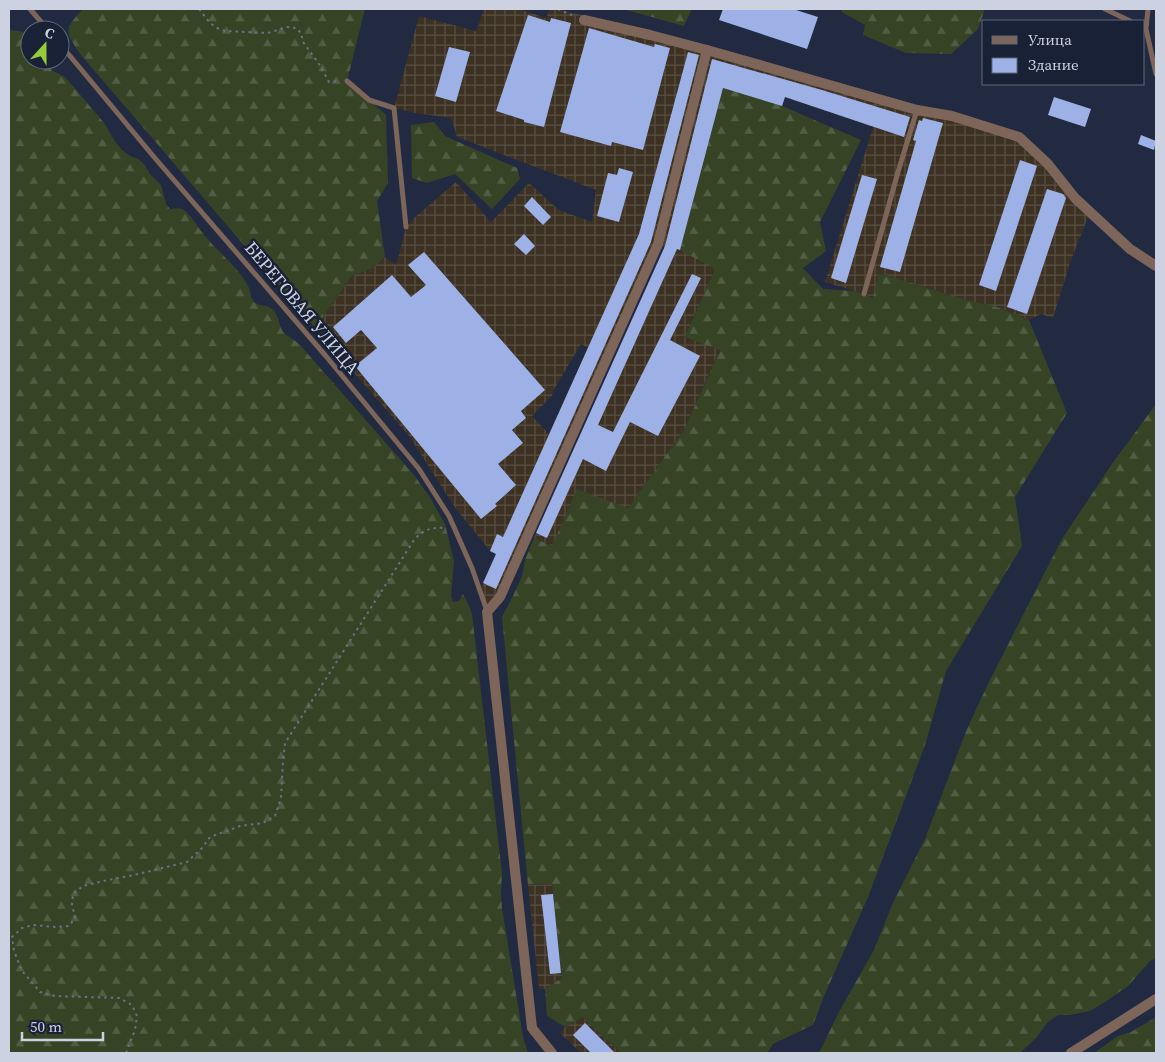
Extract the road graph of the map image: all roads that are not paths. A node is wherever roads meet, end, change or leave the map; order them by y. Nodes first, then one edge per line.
1 (1104, 9) edge
2 (1148, 9) edge
3 (584, 20) road end
4 (1128, 20) edge
5 (1145, 28) edge
6 (707, 50) junction
7 (70, 56) edge
8 (1156, 74) edge
9 (347, 81) road end
10 (917, 110) junction
11 (406, 227) dead end
12 (1156, 266) edge
13 (864, 294) dead end
14 (487, 612) junction
15 (1156, 999) edge
16 (552, 1053) edge
17 (1071, 1053) edge

1 - 4 lane
2 - 5 lane
3 - 6 street
5 - 8 lane
6 - 10 street
6 - 14 street
7 - 14 lane, БЕРЕГОВАЯ УЛИЦА
9 - 11 lane
10 - 12 street
10 - 13 lane
14 - 16 street
15 - 17 street

